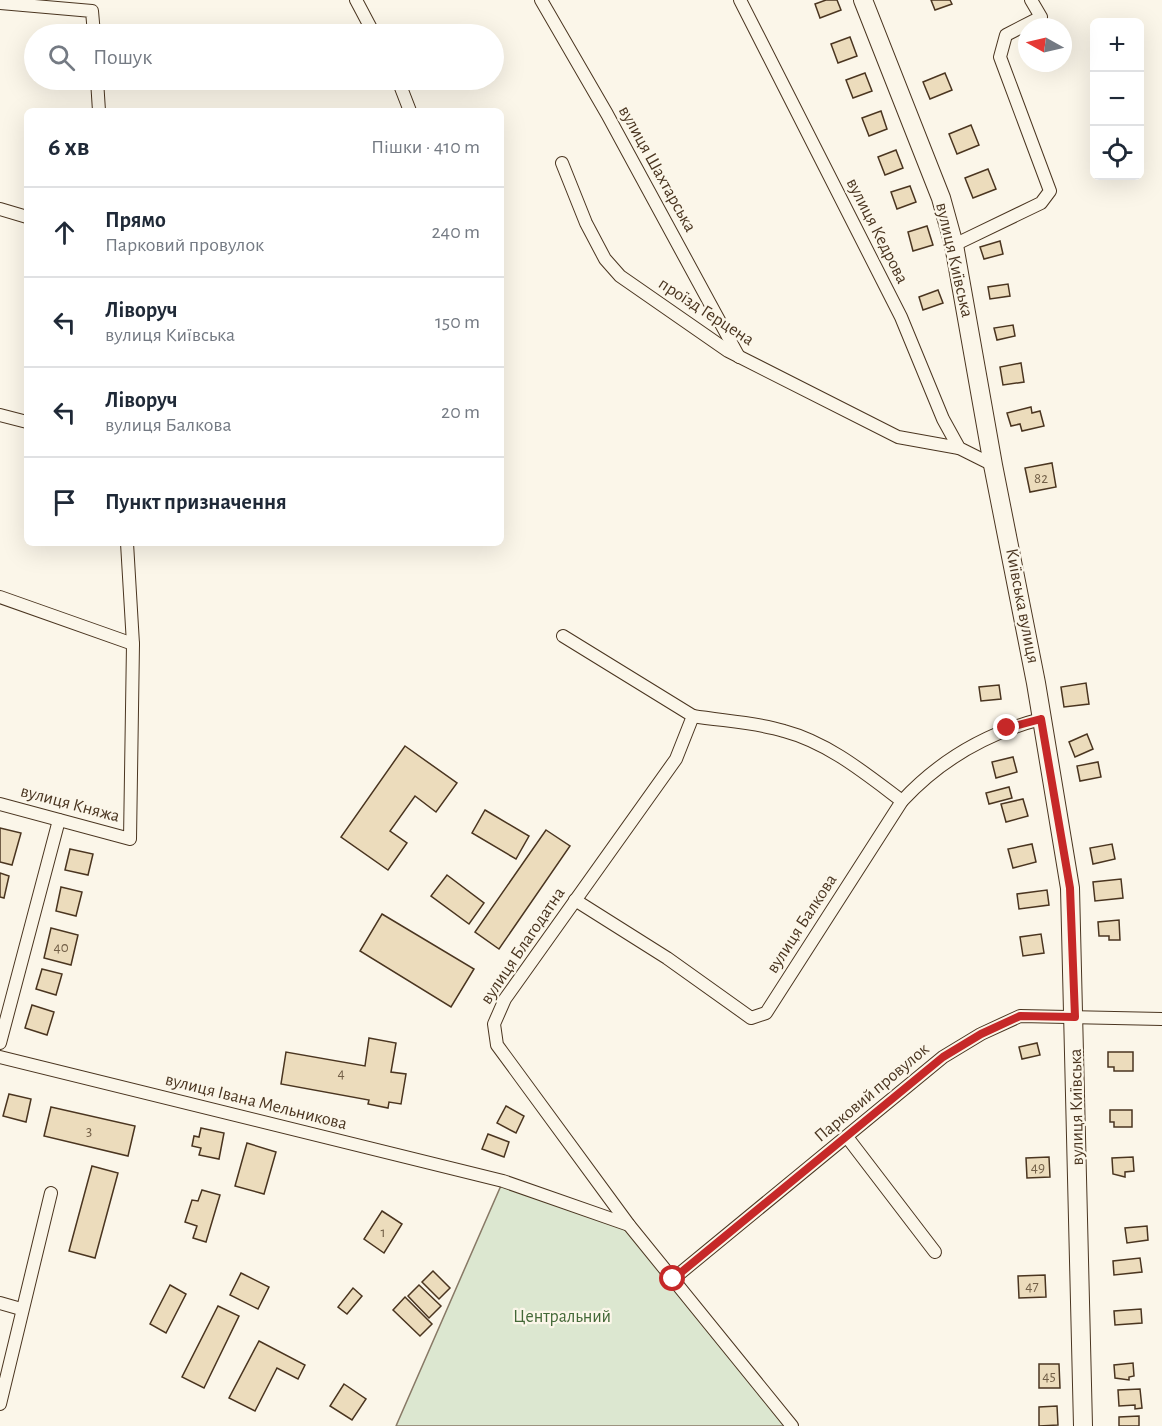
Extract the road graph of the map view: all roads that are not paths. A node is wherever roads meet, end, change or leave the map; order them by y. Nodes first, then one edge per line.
1 (356, 0) edge
2 (541, 0) edge
3 (740, 0) edge
4 (863, 0) edge
5 (1031, 0) edge
6 (0, 3) edge
7 (93, 24) edge
8 (369, 24) edge
9 (98, 90) edge
10 (402, 90) edge
11 (99, 108) edge
12 (409, 108) edge
13 (562, 163) dead end
14 (0, 209) edge
15 (24, 216) edge
16 (954, 245) junction
17 (739, 357) junction
18 (0, 415) edge
19 (24, 421) edge
20 (959, 448) junction
21 (993, 465) junction
22 (1007, 530) joint
23 (127, 546) edge
24 (0, 597) edge
25 (563, 636) dead end
26 (133, 644) junction
27 (1036, 683) joint
28 (693, 716) junction
29 (1041, 719) junction
30 (902, 801) junction
31 (0, 804) edge
32 (59, 820) junction
33 (575, 900) junction
34 (1075, 1017) junction
35 (1162, 1019) edge
36 (0, 1043) edge
37 (0, 1057) edge
38 (848, 1137) junction
39 (51, 1193) dead end
40 (629, 1225) junction
41 (934, 1252) dead end
42 (673, 1279) junction
43 (0, 1303) edge
44 (21, 1309) junction
45 (0, 1404) edge
46 (792, 1426) edge
47 (1083, 1426) edge

1 - 8 street
2 - 17 street, вулиця Шахтарська
3 - 20 street, вулиця Кедрова
4 - 16 main road, вулиця Київська
5 - 16 street
6 - 7 street
9 - 11 street
10 - 12 street
13 - 17 street, проїзд Герцена
14 - 15 street
16 - 21 main road, вулиця Київська
17 - 20 street, проїзд Герцена
18 - 19 street
20 - 21 street
21 - 22 main road, вулиця Київська
22 - 27 main road, Київська вулиця
23 - 26 street
24 - 26 street
25 - 28 street
26 - 32 street, вулиця Княжа
27 - 29 main road, вулиця Київська
28 - 30 street
28 - 33 street, вулиця Благодатна
29 - 30 street, вулиця Балкова
29 - 34 main road, вулиця Київська
30 - 33 street, вулиця Балкова
31 - 32 street, вулиця Княжа
32 - 36 street
33 - 40 street, вулиця Благодатна
34 - 35 street, Парковий провулок
34 - 38 street, Парковий провулок
34 - 47 main road, вулиця Київська
37 - 40 street, вулиця Івана Мельникова
38 - 41 street
38 - 42 street, Парковий провулок
39 - 44 street
40 - 42 street, вулиця Благодатна
42 - 46 street, вулиця Благодатна
43 - 44 street
44 - 45 street

